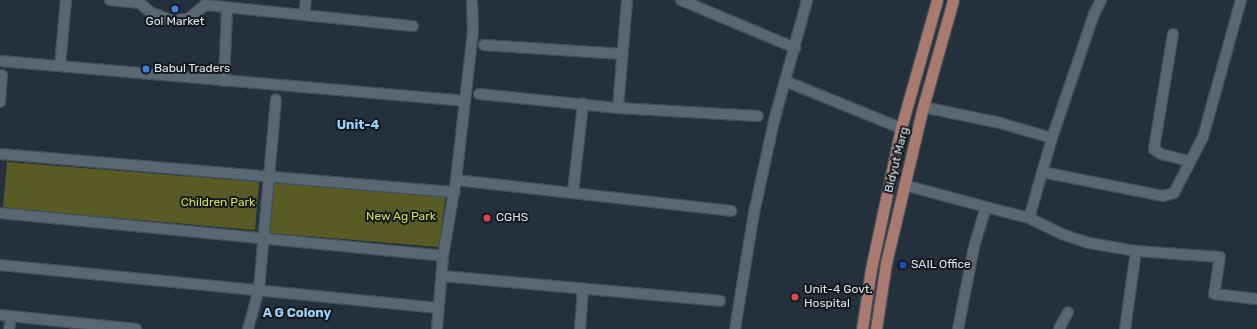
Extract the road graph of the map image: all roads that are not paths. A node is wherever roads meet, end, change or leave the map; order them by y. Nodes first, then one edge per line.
1 (66, 0) edge
2 (110, 0) edge
3 (306, 0) edge
4 (472, 0) edge
5 (627, 0) edge
6 (681, 0) edge
7 (807, 0) edge
8 (937, 0) edge
9 (953, 0) edge
10 (1101, 0) edge
11 (1241, 0) edge
12 (227, 8) junction
13 (304, 14) junction
14 (413, 26) dead end
15 (1173, 34) dead end
16 (484, 45) dead end
17 (794, 48) junction
18 (622, 54) junction
19 (0, 61) edge
20 (60, 66) junction
21 (2, 75) dead end
22 (224, 81) junction
23 (785, 81) junction
24 (479, 94) dead end
25 (276, 100) dead end
26 (464, 101) junction
27 (0, 102) edge
28 (583, 104) junction
29 (923, 107) junction
30 (618, 108) junction
31 (758, 116) dead end
32 (901, 128) junction
33 (1052, 138) junction
34 (0, 154) edge
35 (1190, 161) junction
36 (1042, 172) junction
37 (269, 177) junction
38 (456, 180) junction
39 (904, 185) junction
40 (454, 192) junction
41 (573, 192) junction
42 (986, 207) junction
43 (732, 211) dead end
44 (0, 213) edge
45 (1029, 218) junction
46 (264, 239) junction
47 (1136, 251) junction
48 (443, 256) junction
49 (0, 265) edge
50 (442, 276) junction
51 (259, 289) junction
52 (584, 289) junction
53 (1257, 299) edge
54 (720, 301) dead end
55 (438, 308) junction
56 (1068, 312) dead end
57 (0, 316) edge
58 (11, 317) junction
59 (9, 329) edge
60 (129, 329) edge
61 (248, 329) edge
62 (437, 329) edge
63 (580, 329) edge
64 (736, 329) edge
65 (862, 329) edge
66 (876, 329) edge
67 (958, 329) edge
68 (1059, 329) edge
69 (1125, 329) edge

1 - 20 street
2 - 12 street
3 - 13 street
4 - 26 street
5 - 18 street
6 - 17 street
7 - 17 street
8 - 32 main road, Bidyut Marg
9 - 29 main road, Bidyut Marg
10 - 33 street
11 - 35 street
12 - 13 street
12 - 22 street
13 - 14 street
15 - 35 street
16 - 18 street
17 - 23 street
18 - 30 street
19 - 20 street
20 - 22 street
21 - 27 street
22 - 26 street
23 - 32 street
23 - 64 street
24 - 28 street
25 - 37 street
26 - 38 street
28 - 30 street
28 - 41 street
29 - 33 street
29 - 39 main road, Bidyut Marg
30 - 31 street
32 - 65 main road, Bidyut Marg
33 - 36 street
34 - 37 street
35 - 36 street
36 - 45 street
37 - 40 street
37 - 46 street
38 - 40 street
38 - 41 street
39 - 42 street
39 - 66 main road, Bidyut Marg
40 - 48 street
41 - 43 street
42 - 45 street
42 - 67 street
44 - 46 street
45 - 47 street
46 - 48 street
46 - 51 street
47 - 53 street
47 - 69 street
48 - 50 street
49 - 51 street
50 - 52 street
50 - 55 street
51 - 55 street
51 - 61 street
52 - 54 street
52 - 63 street
55 - 62 street
56 - 68 street
57 - 58 street
58 - 59 street
58 - 60 street

